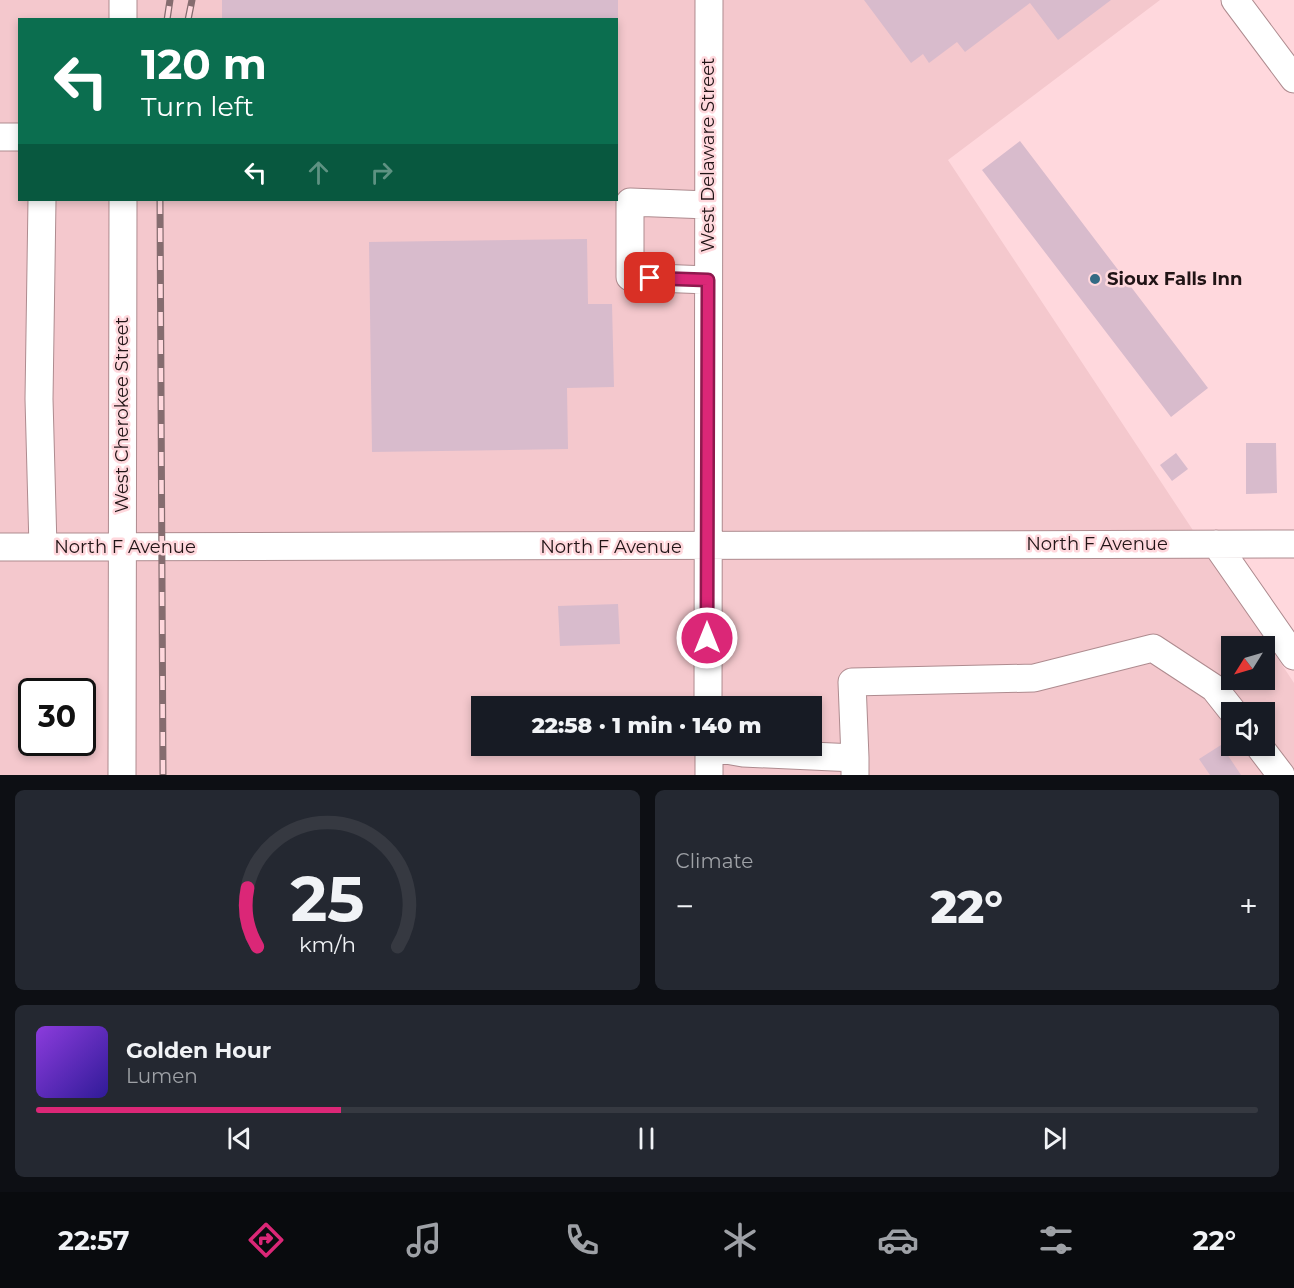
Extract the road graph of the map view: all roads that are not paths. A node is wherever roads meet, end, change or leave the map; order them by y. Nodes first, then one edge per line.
1 (123, 0) edge
2 (709, 0) edge
3 (1235, 0) edge
4 (123, 18) edge
5 (1294, 79) edge
6 (0, 137) edge
7 (18, 137) edge
8 (42, 201) edge
9 (123, 201) edge
10 (708, 205) junction
11 (708, 280) junction
12 (1216, 544) junction
13 (1294, 544) edge
14 (0, 547) edge
15 (43, 547) junction
16 (121, 547) junction
17 (706, 547) junction
18 (1294, 656) edge
19 (708, 696) edge
20 (1225, 702) edge
21 (709, 756) edge
22 (768, 756) edge
23 (1267, 756) edge
24 (855, 767) edge
25 (122, 775) edge
26 (709, 775) edge
27 (1281, 775) edge

1 - 4 street
2 - 10 street, West Delaware Street
3 - 5 street
6 - 7 street
8 - 15 street
9 - 16 street, West Cherokee Street
10 - 11 street, West Delaware Street
10 - 11 street
11 - 17 street, West Delaware Street
12 - 13 street, North F Avenue
12 - 17 street, North F Avenue
12 - 18 street
14 - 15 street, North F Avenue
15 - 16 street, North F Avenue
16 - 17 street, North F Avenue
16 - 25 street, West Cherokee Street
17 - 19 street, West Delaware Street
20 - 24 street
21 - 26 street
22 - 24 street
23 - 27 street

